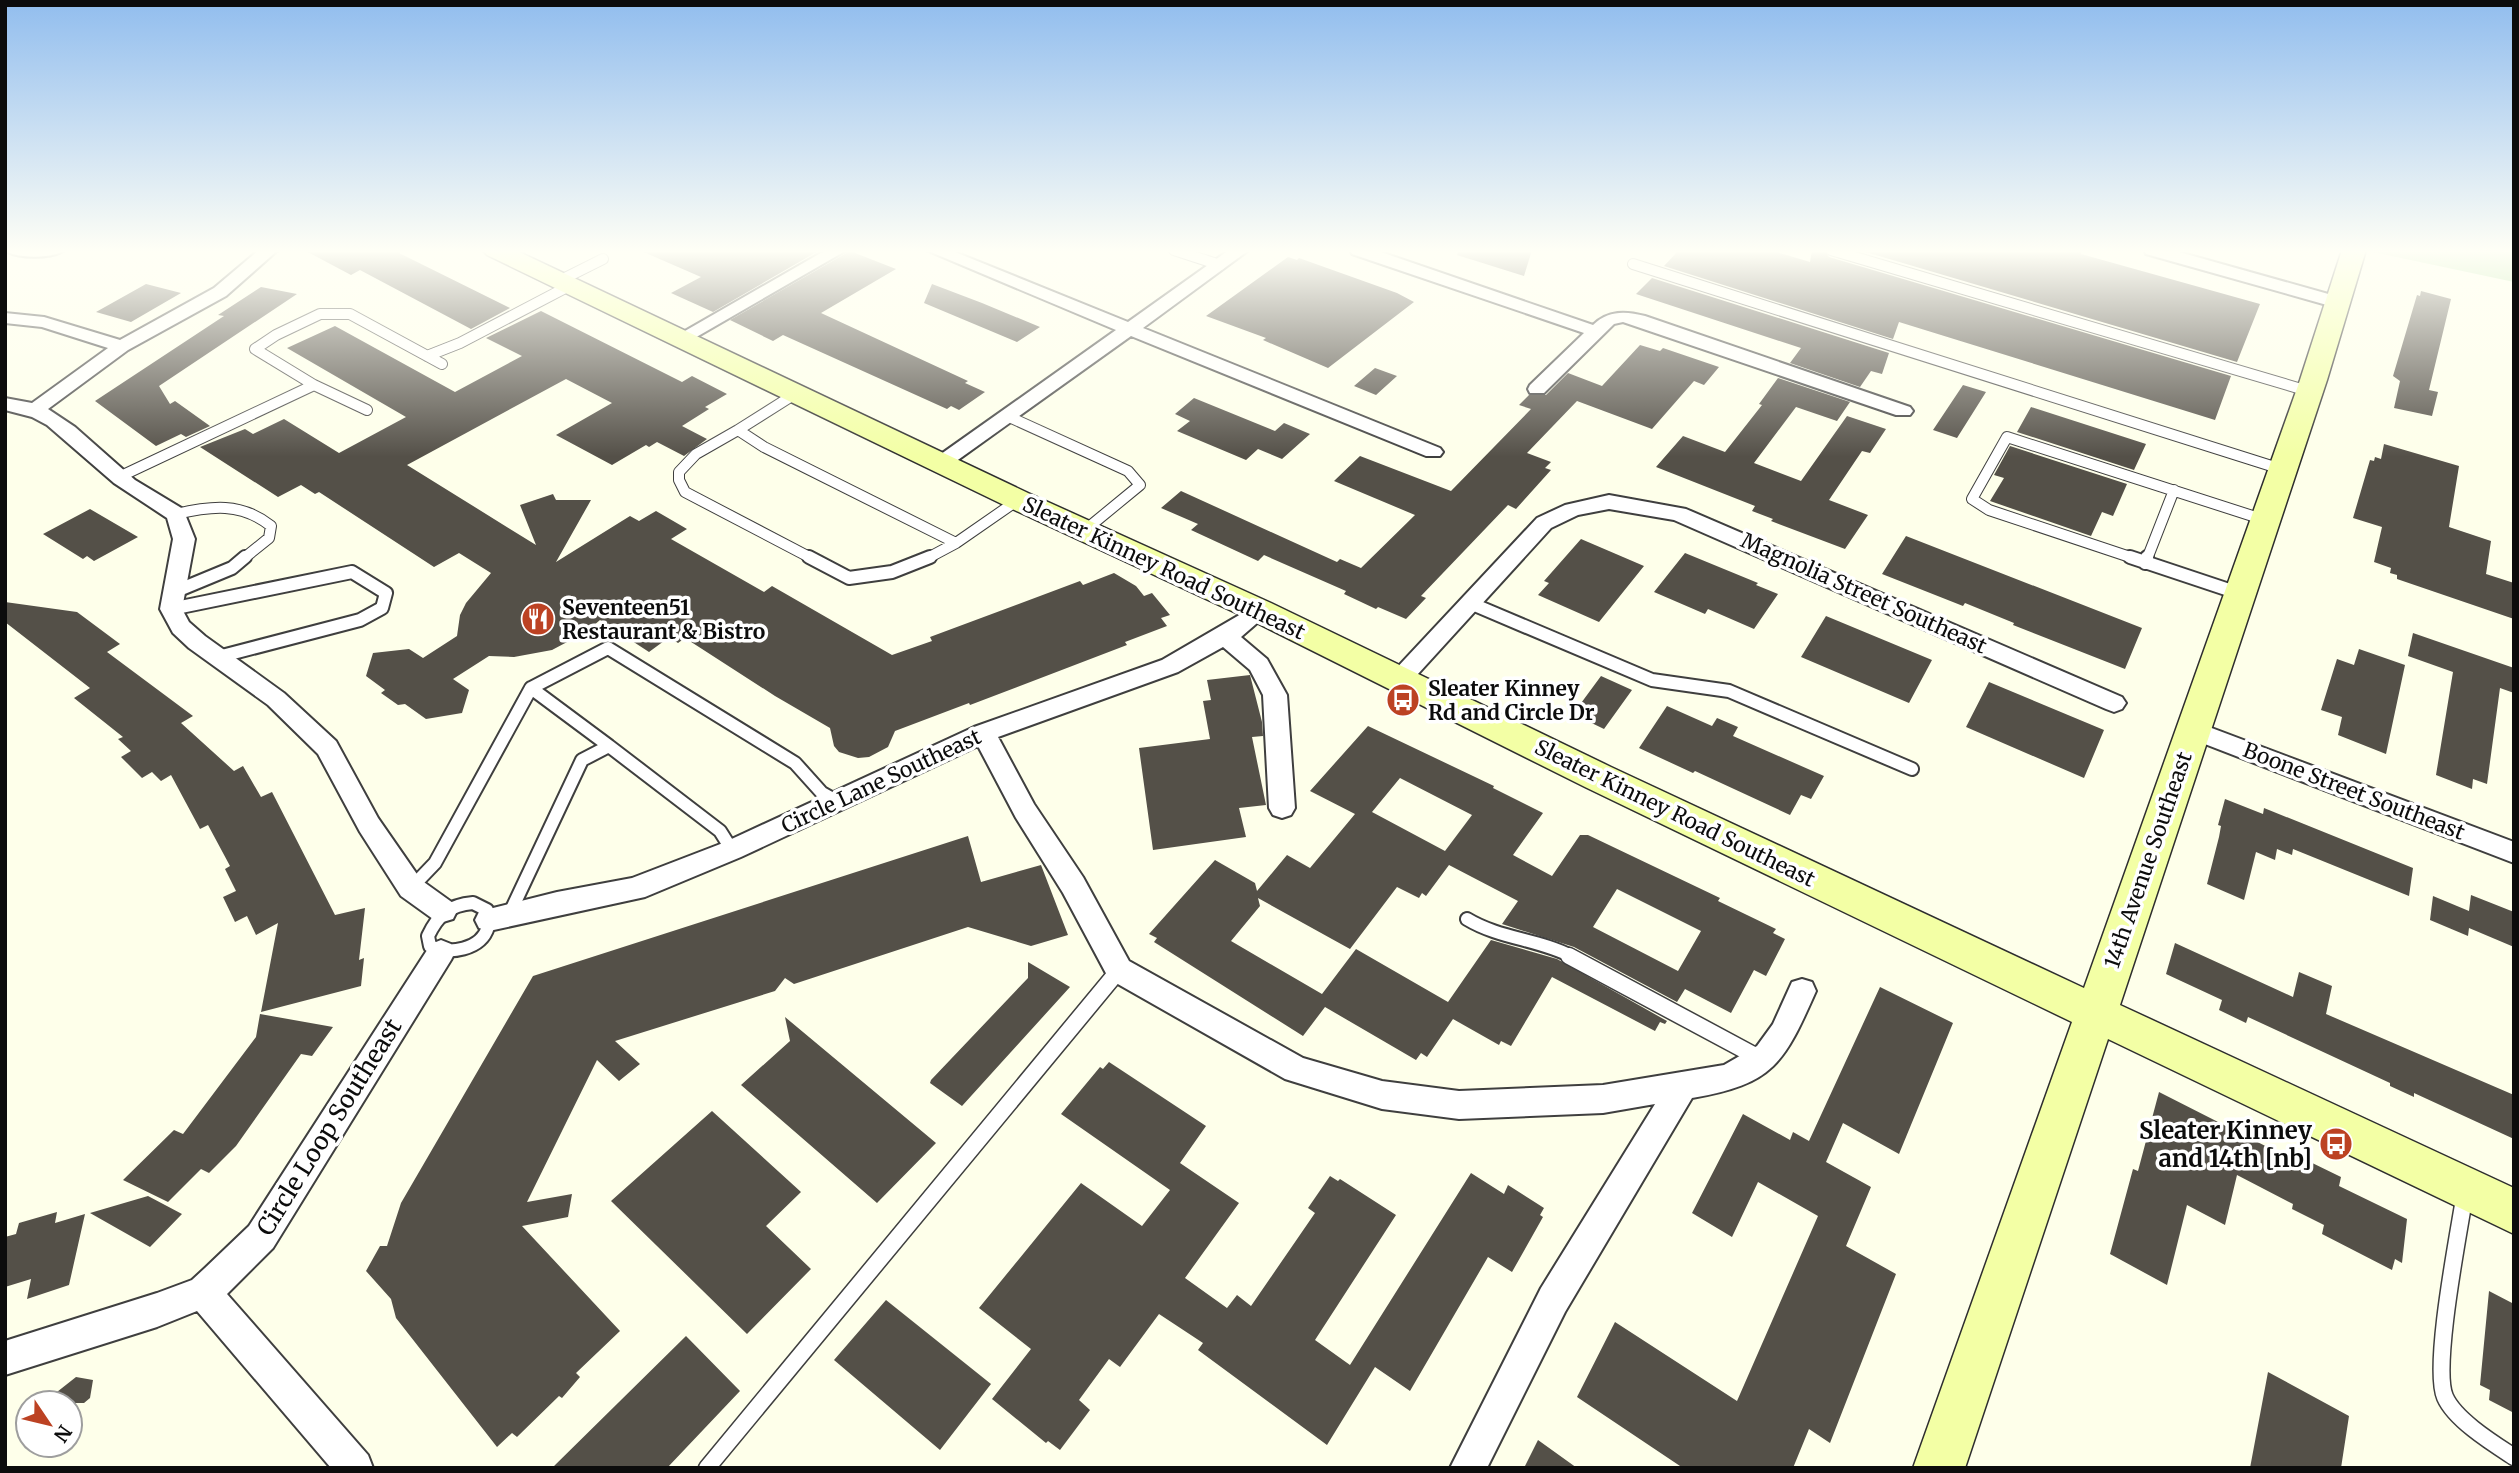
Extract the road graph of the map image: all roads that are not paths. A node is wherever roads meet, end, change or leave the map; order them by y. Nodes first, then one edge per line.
1 (12, 319) edge
2 (171, 319) edge
3 (310, 319) edge
4 (359, 319) edge
5 (502, 319) edge
6 (638, 319) edge
7 (717, 319) edge
8 (1099, 319) edge
9 (1145, 319) edge
10 (1558, 319) edge
11 (1614, 319) edge
12 (1632, 319) edge
13 (1806, 319) edge
14 (2064, 319) edge
15 (2334, 319) edge
16 (1128, 331) junction
17 (1594, 331) junction
18 (680, 339) junction
19 (122, 346) junction
20 (427, 356) junction
21 (442, 364) dead end
22 (314, 385) junction
23 (1537, 389) dead end
24 (2308, 391) junction
25 (795, 394) junction
26 (5, 404) edge
27 (36, 409) junction
28 (367, 410) dead end
29 (1903, 411) dead end
30 (1007, 416) junction
31 (738, 430) junction
32 (1433, 452) dead end
33 (941, 463) junction
34 (2281, 469) junction
35 (119, 477) junction
36 (2174, 490) junction
37 (1018, 500) junction
38 (176, 514) junction
39 (2265, 520) junction
40 (1084, 531) junction
41 (956, 543) junction
42 (2145, 562) junction
43 (2241, 594) junction
44 (173, 601) junction
45 (1470, 603) junction
46 (1260, 611) junction
47 (1224, 636) junction
48 (218, 657) junction
49 (1399, 680) junction
50 (531, 688) junction
51 (2114, 703) dead end
52 (2193, 730) junction
53 (983, 733) junction
54 (609, 746) junction
55 (1912, 769) dead end
56 (838, 802) junction
57 (1282, 808) dead end
58 (732, 850) junction
59 (2514, 853) edge
60 (411, 888) junction
61 (443, 911) junction
62 (498, 917) junction
63 (1467, 919) dead end
64 (441, 952) junction
65 (1119, 970) junction
66 (1802, 991) dead end
67 (2095, 1012) junction
68 (1761, 1059) junction
69 (1683, 1086) junction
70 (2466, 1189) junction
71 (2514, 1212) edge
72 (203, 1292) junction
73 (5, 1358) edge
74 (2514, 1457) edge
75 (346, 1465) edge
76 (707, 1468) edge
77 (1468, 1468) edge
78 (1939, 1468) edge

1 - 19 street
2 - 19 street
3 - 22 lane
4 - 20 lane
5 - 20 lane
6 - 18 street, Sleater Kinney Road Southeast
7 - 18 street
8 - 16 street
9 - 16 street
10 - 17 street
11 - 17 street
12 - 29 street
13 - 34 lane
14 - 24 lane
15 - 24 street, 14th Avenue Southeast
16 - 30 street
16 - 32 street
17 - 23 street
18 - 25 street, Sleater Kinney Road Southeast
19 - 27 street
20 - 21 lane
22 - 28 lane
22 - 35 lane
24 - 34 street, 14th Avenue Southeast
25 - 31 lane
25 - 33 street, Sleater Kinney Road Southeast
26 - 27 street
27 - 35 street
30 - 33 street
30 - 40 lane
31 - 41 lane
31 - 41 lane
33 - 37 street, Sleater Kinney Road Southeast
34 - 39 street, 14th Avenue Southeast
35 - 38 street
36 - 39 lane
36 - 42 lane
36 - 42 lane
37 - 40 street, Sleater Kinney Road Southeast
37 - 41 lane
38 - 44 street
38 - 44 lane
39 - 43 street, 14th Avenue Southeast
40 - 46 street, Sleater Kinney Road Southeast
42 - 43 lane
43 - 52 street, 14th Avenue Southeast
44 - 48 street
44 - 48 lane
45 - 49 street
45 - 51 street, Magnolia Street Southeast
45 - 55 lane
46 - 47 street, Circle Lane Southeast
46 - 49 street, Sleater Kinney Road Southeast
47 - 53 street, Circle Lane Southeast
47 - 57 street
48 - 60 street
49 - 67 street, Sleater Kinney Road Southeast
50 - 54 lane
50 - 56 lane
50 - 60 lane
52 - 59 street, Boone Street Southeast
52 - 67 street, 14th Avenue Southeast
53 - 56 street, Circle Lane Southeast
53 - 65 street
54 - 58 lane
54 - 62 lane
56 - 58 street, Circle Lane Southeast
58 - 62 street, Circle Lane Southeast
60 - 61 street
61 - 62 lane
61 - 64 lane
62 - 64 lane
63 - 68 lane
64 - 72 street, Circle Loop Southeast
65 - 69 street
65 - 76 lane
66 - 68 street
67 - 70 street, Sleater Kinney Road Southeast
67 - 78 street, 14th Avenue Southeast
68 - 69 street
69 - 77 street
70 - 71 street, Sleater Kinney Road Southeast
70 - 74 lane
72 - 73 street, Circle Loop Southeast
72 - 75 street

